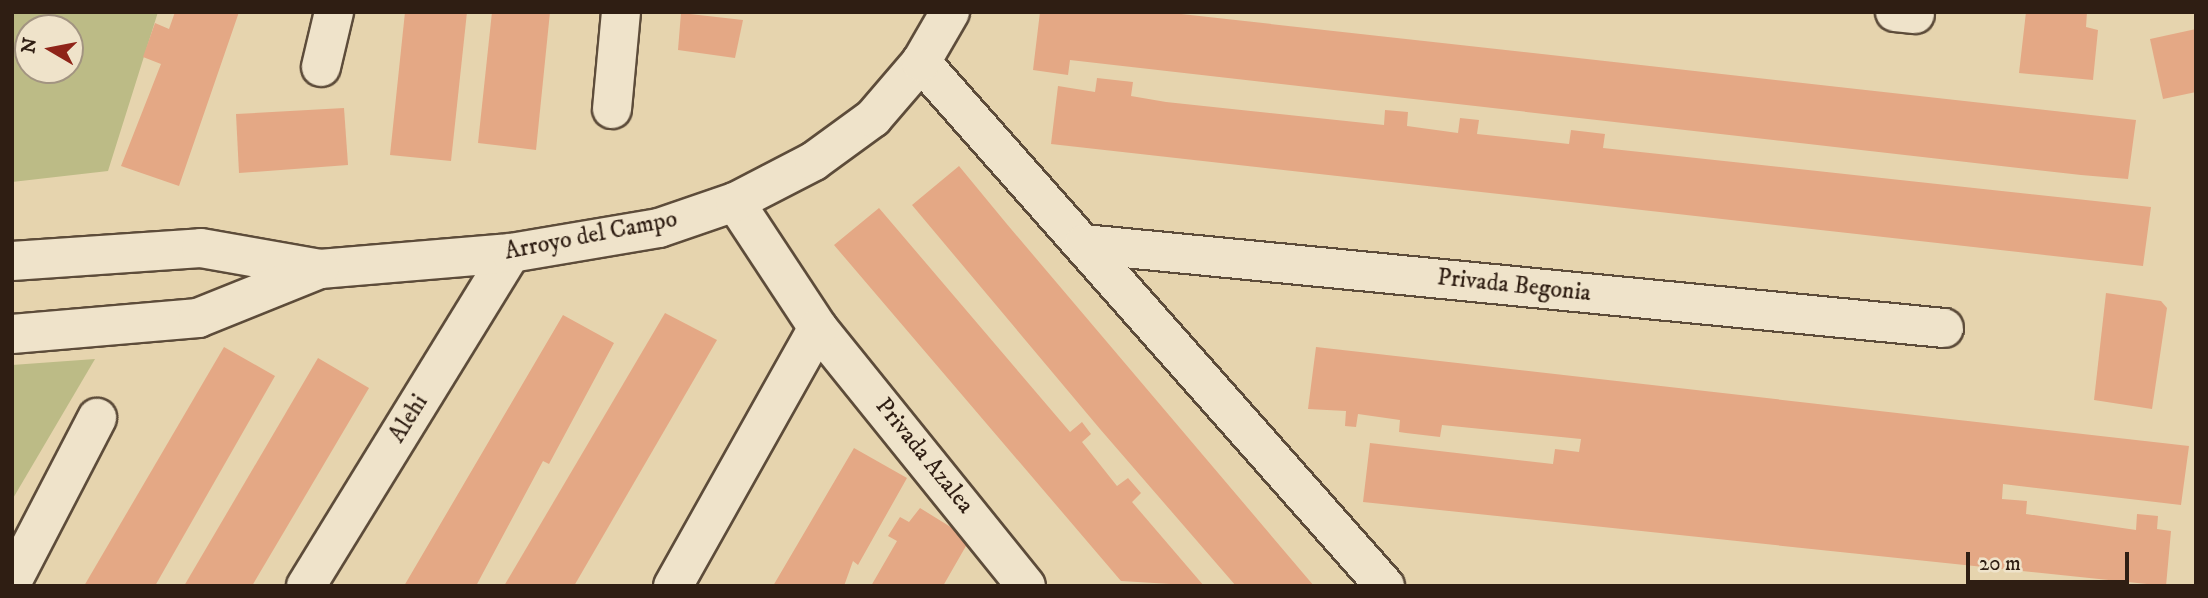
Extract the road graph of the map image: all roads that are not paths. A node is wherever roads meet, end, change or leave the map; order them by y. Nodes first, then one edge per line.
1 (334, 12) edge
2 (621, 12) edge
3 (950, 12) edge
4 (921, 62) junction
5 (321, 67) dead end
6 (612, 110) dead end
7 (735, 202) junction
8 (1084, 244) junction
9 (511, 253) junction
10 (12, 261) edge
11 (320, 269) junction
12 (818, 328) junction
13 (1944, 328) dead end
14 (12, 334) edge
15 (97, 418) dead end
16 (12, 582) edge
17 (306, 586) edge
18 (673, 586) edge
19 (1026, 586) edge
20 (1385, 586) edge

1 - 5 street
2 - 6 street
3 - 4 street, Arroyo del Campo
4 - 7 street, Arroyo del Campo
4 - 8 street
7 - 9 street, Arroyo del Campo
7 - 12 street, Privada Azalea
8 - 13 street, Privada Begonia
8 - 20 street
9 - 11 street, Arroyo del Campo
9 - 17 street, Alehi
10 - 11 street, Arroyo del Campo
11 - 14 street, Arroyo del Campo
12 - 18 street
12 - 19 street, Privada Azalea
15 - 16 street

